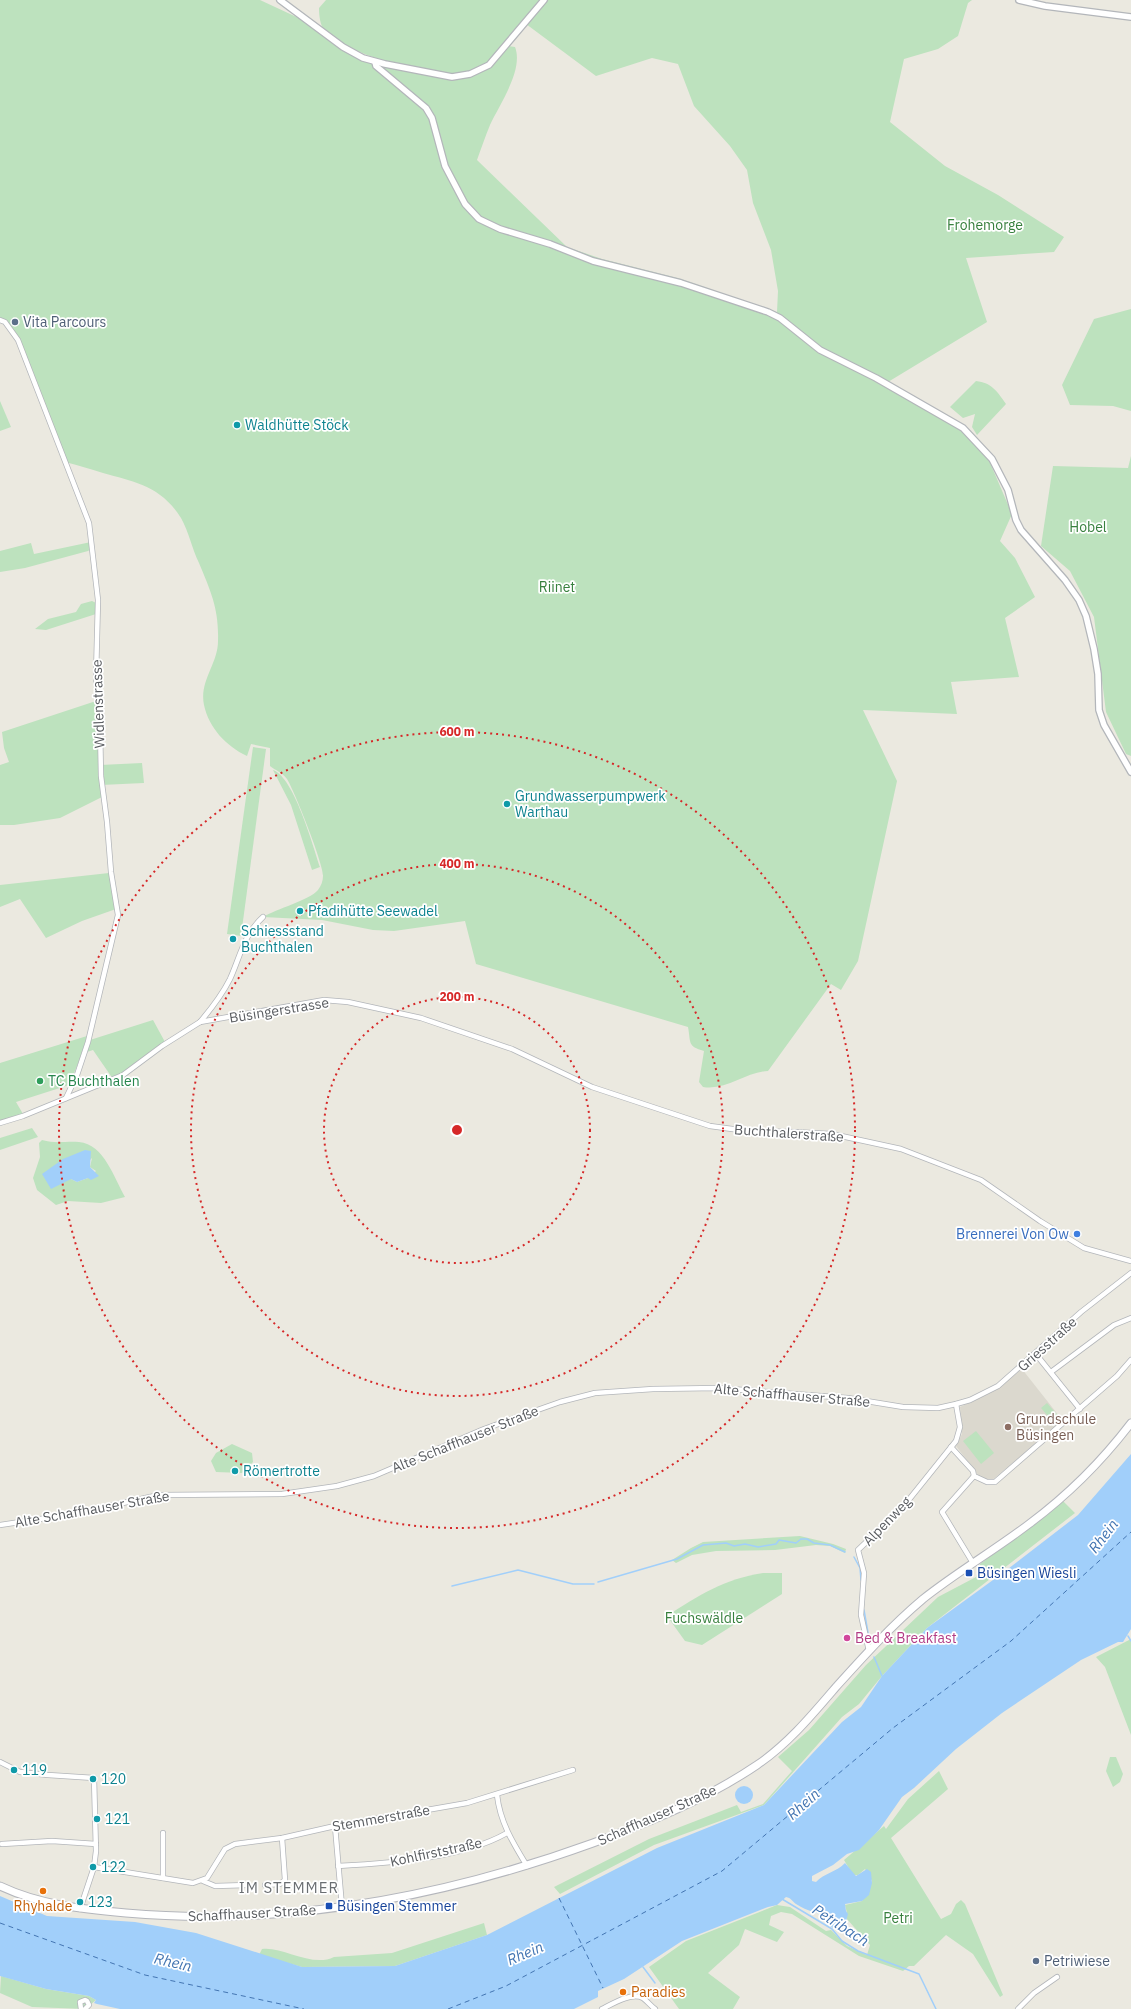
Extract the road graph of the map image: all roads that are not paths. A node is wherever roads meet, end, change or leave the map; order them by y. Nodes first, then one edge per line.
1 (280, 0) edge
2 (544, 0) edge
3 (1019, 0) edge
4 (1131, 17) edge
5 (375, 62) junction
6 (2, 320) edge
7 (1131, 772) edge
8 (263, 917) dead end
9 (200, 1022) junction
10 (592, 1087) joint
11 (66, 1098) junction
12 (0, 1123) edge
13 (1131, 1261) edge
14 (1131, 1273) edge
15 (1131, 1318) edge
16 (1035, 1353) junction
17 (1131, 1360) edge
18 (1051, 1372) junction
19 (956, 1404) junction
20 (1080, 1409) junction
21 (1131, 1423) edge
22 (951, 1448) junction
23 (974, 1476) junction
24 (0, 1525) edge
25 (973, 1563) junction
26 (869, 1651) junction
27 (0, 1762) edge
28 (573, 1770) dead end
29 (498, 1795) junction
30 (335, 1826) junction
31 (163, 1833) dead end
32 (507, 1833) junction
33 (282, 1838) junction
34 (2, 1844) dead end
35 (96, 1844) junction
36 (94, 1866) junction
37 (338, 1866) junction
38 (527, 1866) junction
39 (163, 1878) junction
40 (203, 1881) junction
41 (248, 1885) dead end
42 (265, 1885) dead end
43 (0, 1886) edge
44 (342, 1907) junction
45 (78, 1909) junction
46 (1057, 1977) dead end
47 (81, 2009) edge
48 (84, 2009) edge
49 (602, 2009) edge
50 (655, 2009) edge
51 (1018, 2009) edge

1 - 5 street
2 - 5 street
3 - 4 street
5 - 7 street
6 - 11 street, Widlenstrasse
8 - 9 street
9 - 10 street, Büsingerstrasse
9 - 11 street, Büsingerstrasse
10 - 13 street, Buchthalerstraße
11 - 12 street, Büsingerstrasse
14 - 16 street, Griesstraße
15 - 18 street
16 - 18 street
16 - 19 street, Griesstraße
17 - 20 street
18 - 20 street
19 - 22 street, Alpenweg
19 - 24 street, Alte Schaffhauser Straße
20 - 23 street
21 - 25 main road, Schaffhauser Straße
22 - 23 street
22 - 26 street, Alpenweg
23 - 25 street
25 - 26 main road, Schaffhauser Straße
26 - 38 main road, Schaffhauser Straße
27 - 35 street
28 - 29 street, Stemmerstraße
29 - 30 street, Stemmerstraße
29 - 32 street
30 - 33 street, Stemmerstraße
30 - 37 street
31 - 39 street
32 - 37 street, Kohlfirststraße
32 - 38 street
33 - 40 street, Stemmerstraße
33 - 42 street
34 - 35 street
35 - 36 street
36 - 39 street
36 - 45 street
37 - 44 street
38 - 44 main road, Schaffhauser Straße
39 - 40 street
40 - 41 street
43 - 45 main road, Schaffhauser Straße
44 - 45 main road, Schaffhauser Straße
46 - 51 street
47 - 48 street
49 - 50 street

